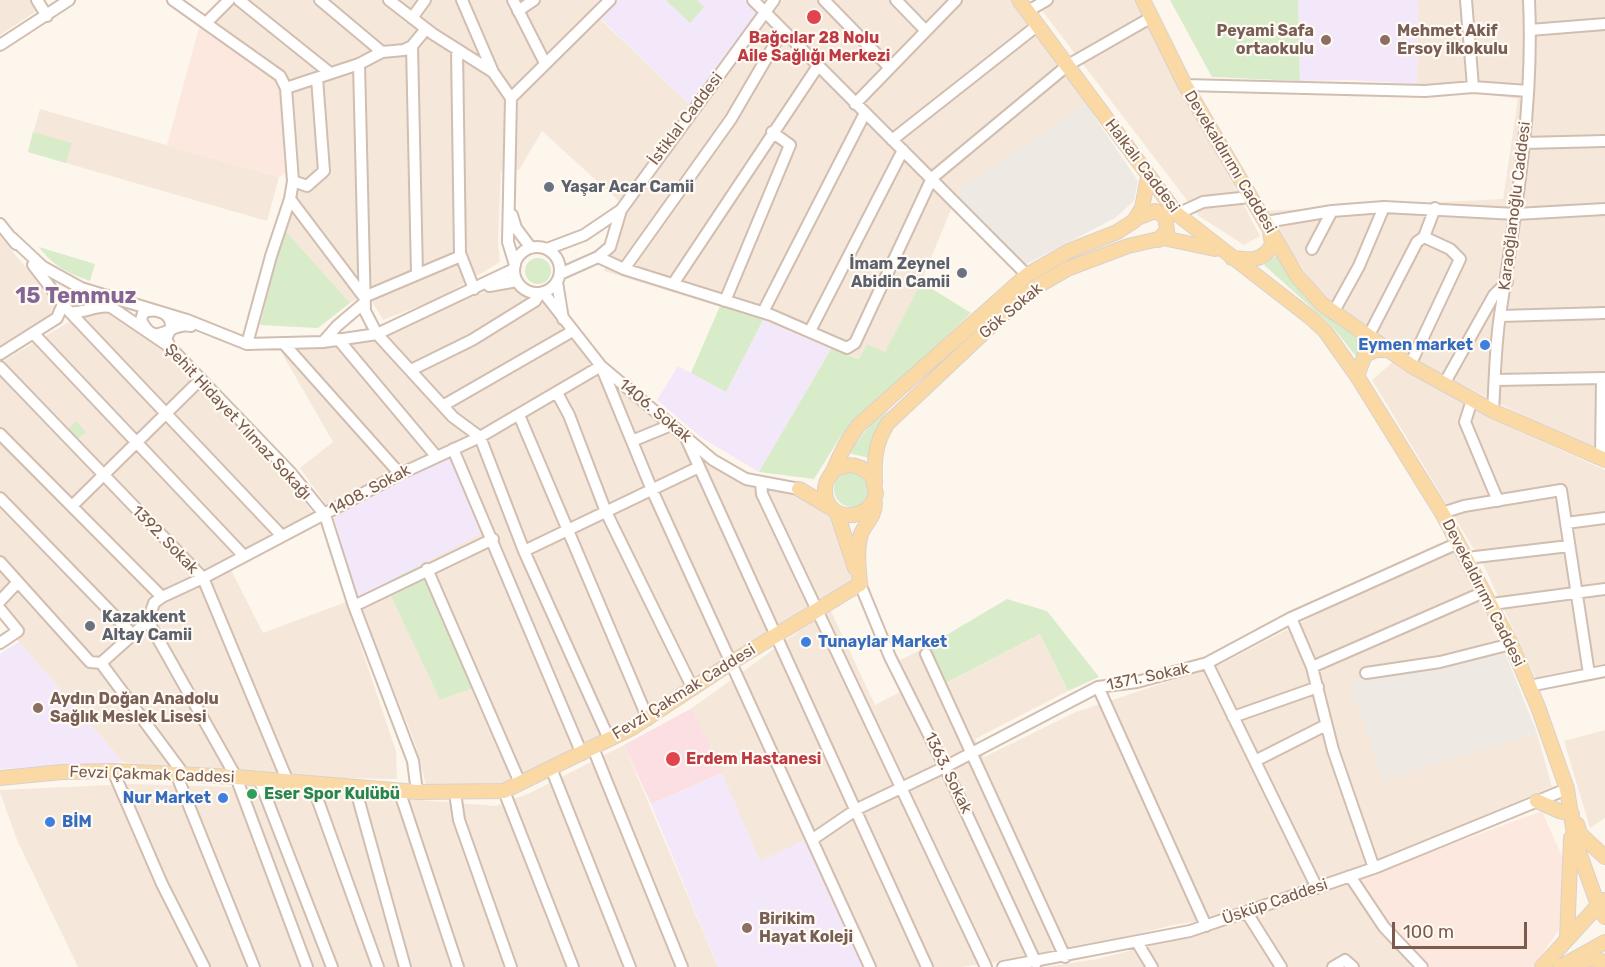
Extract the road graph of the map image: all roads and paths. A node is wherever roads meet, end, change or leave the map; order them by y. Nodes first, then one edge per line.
1 (37, 0) edge
2 (69, 0) edge
3 (173, 0) edge
4 (229, 0) edge
5 (239, 0) edge
6 (320, 0) edge
7 (389, 0) edge
8 (425, 0) edge
9 (462, 0) edge
10 (513, 0) edge
11 (534, 0) edge
12 (610, 0) edge
13 (753, 0) edge
14 (774, 0) edge
15 (824, 0) edge
16 (896, 0) edge
17 (956, 0) edge
18 (1047, 0) edge
19 (1143, 0) edge
20 (1466, 0) edge
21 (1529, 0) edge
22 (1024, 5) edge
23 (518, 11) junction
24 (764, 12) junction
25 (47, 16) junction
26 (1152, 17) junction
27 (412, 18) junction
28 (206, 23) junction
29 (1605, 24) edge
30 (1038, 25) junction
31 (426, 28) junction
32 (783, 30) junction
33 (1530, 30) junction
34 (926, 31) junction
35 (2, 40) edge
36 (412, 46) junction
37 (458, 50) junction
38 (382, 52) junction
39 (545, 63) junction
40 (359, 64) junction
41 (1068, 65) junction
42 (818, 66) junction
43 (890, 68) junction
44 (493, 72) junction
45 (330, 74) junction
46 (316, 78) junction
47 (1185, 85) junction
48 (1473, 87) junction
49 (286, 88) junction
50 (1528, 92) junction
51 (511, 98) junction
52 (855, 104) junction
53 (865, 113) junction
54 (772, 132) junction
55 (892, 140) junction
56 (1605, 141) edge
57 (1523, 143) junction
58 (903, 150) junction
59 (1148, 177) junction
60 (932, 178) junction
61 (293, 182) junction
62 (1251, 196) junction
63 (290, 199) junction
64 (1384, 207) junction
65 (1435, 208) junction
66 (510, 209) junction
67 (1605, 209) edge
68 (621, 210) junction
69 (1332, 211) junction
70 (1177, 214) junction
71 (1516, 214) junction
72 (1137, 218) junction
73 (0, 224) edge
74 (1267, 224) junction
75 (1424, 237) junction
76 (12, 238) junction
77 (1158, 240) junction
78 (610, 247) junction
79 (531, 248) junction
80 (547, 249) junction
81 (1312, 249) dead end
82 (1227, 255) junction
83 (461, 256) junction
84 (598, 257) junction
85 (514, 267) junction
86 (624, 269) junction
87 (417, 274) junction
88 (1027, 275) junction
89 (558, 278) junction
90 (517, 281) junction
91 (1507, 282) junction
92 (673, 284) junction
93 (81, 288) junction
94 (474, 289) junction
95 (541, 293) junction
96 (364, 300) junction
97 (725, 301) junction
98 (1294, 303) joint
99 (69, 307) junction
100 (161, 312) junction
101 (763, 312) junction
102 (1333, 313) junction
103 (1605, 313) edge
104 (1500, 316) junction
105 (563, 320) junction
106 (171, 329) junction
107 (810, 331) junction
108 (150, 332) junction
109 (214, 332) junction
110 (572, 332) junction
111 (34, 334) junction
112 (377, 334) junction
113 (1370, 335) junction
114 (338, 339) junction
115 (323, 342) junction
116 (247, 344) junction
117 (285, 345) junction
118 (170, 347) junction
119 (1391, 350) junction
120 (940, 352) junction
121 (0, 353) edge
122 (951, 364) junction
123 (1410, 365) junction
124 (601, 366) junction
125 (0, 367) edge
126 (411, 370) junction
127 (1357, 376) junction
128 (1603, 378) edge
129 (201, 379) junction
130 (1495, 380) junction
131 (1444, 384) junction
132 (557, 393) junction
133 (1472, 400) junction
134 (444, 405) junction
135 (1492, 411) junction
136 (166, 413) junction
137 (519, 415) junction
138 (671, 425) junction
139 (0, 434) edge
140 (480, 437) junction
141 (686, 438) junction
142 (632, 441) junction
143 (136, 442) junction
144 (453, 449) junction
145 (436, 456) junction
146 (1603, 459) edge
147 (699, 466) junction
148 (831, 473) junction
149 (399, 474) junction
150 (102, 476) junction
151 (762, 483) junction
152 (876, 485) junction
153 (799, 489) junction
154 (652, 490) junction
155 (0, 498) edge
156 (875, 500) junction
157 (1497, 501) junction
158 (72, 506) junction
159 (834, 511) junction
160 (606, 512) junction
161 (1442, 513) junction
162 (325, 515) junction
163 (1605, 518) edge
164 (1566, 523) junction
165 (569, 530) junction
166 (282, 536) junction
167 (493, 539) junction
168 (1458, 543) junction
169 (1569, 546) junction
170 (524, 551) junction
171 (244, 556) junction
172 (1467, 558) junction
173 (0, 562) edge
174 (427, 570) junction
175 (203, 578) junction
176 (18, 582) junction
177 (860, 584) junction
178 (1605, 589) edge
179 (1484, 592) junction
180 (1577, 594) junction
181 (162, 597) junction
182 (0, 601) edge
183 (1492, 604) junction
184 (354, 606) junction
185 (818, 608) junction
186 (0, 609) edge
187 (1292, 618) junction
188 (148, 621) junction
189 (132, 634) junction
190 (778, 634) junction
191 (0, 643) edge
192 (1511, 644) junction
193 (926, 654) dead end
194 (732, 662) junction
195 (100, 663) junction
196 (1208, 663) junction
197 (1312, 668) junction
198 (1605, 671) edge
199 (1366, 674) dead end
200 (1589, 674) junction
201 (1529, 686) junction
202 (1098, 687) junction
203 (1318, 687) junction
204 (693, 689) junction
205 (1233, 717) junction
206 (648, 719) junction
207 (1326, 725) junction
208 (609, 739) junction
209 (587, 751) junction
210 (972, 752) junction
211 (1255, 760) junction
212 (945, 767) junction
213 (550, 768) junction
214 (113, 771) junction
215 (181, 776) junction
216 (236, 777) junction
217 (0, 778) edge
218 (259, 779) junction
219 (288, 782) junction
220 (519, 783) junction
221 (312, 784) junction
222 (355, 787) junction
223 (900, 789) junction
224 (1567, 789) junction
225 (399, 790) junction
226 (504, 791) junction
227 (417, 792) junction
228 (455, 793) junction
229 (1538, 801) junction
230 (857, 809) junction
231 (1572, 814) junction
232 (813, 840) junction
233 (1605, 857) edge
234 (1374, 868) junction
235 (1350, 876) junction
236 (1317, 888) junction
237 (1603, 907) edge
238 (1247, 913) junction
239 (1206, 926) junction
240 (1567, 938) junction
241 (1137, 942) junction
242 (1605, 942) edge
243 (1065, 957) junction
244 (1605, 962) edge
245 (1036, 963) junction
246 (204, 967) edge
247 (254, 967) edge
248 (307, 967) edge
249 (332, 967) edge
250 (378, 967) edge
251 (405, 967) edge
252 (458, 967) edge
253 (511, 967) edge
254 (573, 967) edge
255 (630, 967) edge
256 (682, 967) edge
257 (870, 967) edge
258 (927, 967) edge
259 (986, 967) edge
260 (1003, 967) edge
261 (1152, 967) edge
262 (1281, 967) edge
263 (1333, 967) edge
264 (1353, 967) edge
265 (1422, 967) edge
266 (1542, 967) edge
267 (1560, 967) edge

1 - 25 street
2 - 25 street
3 - 28 street
4 - 28 street
5 - 45 street
6 - 38 street
7 - 27 street
8 - 27 street
9 - 44 street
10 - 23 street
11 - 23 street
12 - 39 street
13 - 24 street
14 - 24 street, İstiklal Caddesi
15 - 43 street
16 - 34 street
17 - 34 street
18 - 22 street
19 - 26 main road, Devekaldırımı Caddesi
20 - 48 street
21 - 33 street, Karaoğlanoğlu Caddesi
22 - 30 main road, Halkalı Caddesi
23 - 39 street
24 - 32 street
24 - 68 street, İstiklal Caddesi
25 - 35 street
26 - 41 street
26 - 47 main road, Devekaldırımı Caddesi
27 - 31 street
28 - 49 street
29 - 33 street
30 - 41 main road, Halkalı Caddesi
30 - 55 street
31 - 36 street
31 - 37 street
32 - 42 street
32 - 86 street
33 - 50 street, Karaoğlanoğlu Caddesi
34 - 43 street
36 - 38 street
36 - 87 street
37 - 44 street
37 - 83 street
38 - 40 street
39 - 51 street
40 - 45 street
40 - 96 street
41 - 59 main road, Halkalı Caddesi
41 - 60 street
42 - 52 street
42 - 54 street
43 - 52 street
44 - 51 street
45 - 46 street
46 - 49 street
46 - 61 street
47 - 48 street
47 - 62 main road, Devekaldırımı Caddesi
48 - 50 street
49 - 61 street
50 - 57 street, Karaoğlanoğlu Caddesi
51 - 66 street
52 - 53 street
53 - 55 street
53 - 101 street
54 - 92 street
54 - 97 street
55 - 58 street
56 - 57 street
57 - 71 street, Karaoğlanoğlu Caddesi
58 - 60 street
58 - 107 street
59 - 70 main road, Halkalı Caddesi
59 - 72 main road
60 - 88 street
60 - 107 street
61 - 63 street
62 - 70 street
62 - 74 main road, Devekaldırımı Caddesi
63 - 96 street
63 - 116 street
64 - 65 street
64 - 69 street
64 - 102 street
65 - 71 street
65 - 75 street
66 - 79 street
66 - 85 street
67 - 71 street
68 - 78 street, İstiklal Caddesi
68 - 80 street, İstiklal Caddesi
69 - 74 street
69 - 81 street
70 - 82 main road, Halkalı Caddesi
71 - 91 street, Karaoğlanoğlu Caddesi
72 - 77 main road
72 - 88 main road, Gök Sokak
73 - 76 street
74 - 82 main road
74 - 102 main road, Devekaldırımı Caddesi
75 - 113 street
75 - 123 street
76 - 93 street
76 - 99 street
77 - 82 main road, Gök Sokak
77 - 122 main road, Gök Sokak
78 - 84 street
78 - 86 street
79 - 80 street
79 - 85 street
80 - 89 street
82 - 98 main road, Halkalı Caddesi
83 - 87 street
83 - 94 street
84 - 86 street
84 - 89 street
85 - 90 street
85 - 94 street
86 - 92 street
87 - 96 street
88 - 120 main road, Gök Sokak
89 - 95 street
89 - 105 street, 1406. Sokak
90 - 94 street
90 - 95 street
91 - 104 street, Karaoğlanoğlu Caddesi
91 - 131 street
92 - 97 street
93 - 99 street
93 - 99 street
93 - 100 street
94 - 112 street
95 - 105 street, 1406. Sokak
95 - 126 street
96 - 112 street
96 - 115 street
97 - 101 street
98 - 127 main road, Devekaldırımı Caddesi
99 - 108 street, Şehit Hidayet Yılmaz Sokağı
99 - 111 street
99 - 136 street
100 - 106 street
100 - 108 street
100 - 109 street
101 - 107 street
102 - 113 main road
103 - 104 street
104 - 130 street, Karaoğlanoğlu Caddesi
105 - 110 street, 1406. Sokak
106 - 108 street
106 - 109 street
106 - 118 street
108 - 118 street, Şehit Hidayet Yılmaz Sokağı
109 - 116 street
110 - 124 street, 1406. Sokak
110 - 134 street
111 - 121 street
111 - 143 street
112 - 114 street
112 - 126 street
113 - 119 main road
114 - 115 street
114 - 145 street
115 - 117 street
116 - 117 street
117 - 149 street
118 - 129 street, Şehit Hidayet Yılmaz Sokağı
119 - 123 main road
119 - 127 main road
120 - 122 main road
120 - 148 main road, Gök Sokak
122 - 152 main road, Gök Sokak
123 - 131 main road
124 - 132 street, 1408. Sokak
124 - 138 street, 1406. Sokak
124 - 142 street
125 - 150 street, 1392. Sokak
126 - 134 street
127 - 161 main road, Devekaldırımı Caddesi
128 - 130 street
128 - 146 street
129 - 136 street
129 - 162 street, Şehit Hidayet Yılmaz Sokağı
130 - 135 street, Karaoğlanoğlu Caddesi
131 - 133 main road
132 - 137 street, 1408. Sokak
132 - 160 street
133 - 135 main road
133 - 157 street
134 - 140 street
135 - 146 main road
136 - 143 street
136 - 166 street
137 - 140 street, 1408. Sokak
137 - 165 street
138 - 141 street, 1406. Sokak
138 - 142 street
139 - 158 street
140 - 144 street, 1408. Sokak
140 - 170 street
141 - 147 street
141 - 151 street, 1406. Sokak
142 - 154 street
143 - 150 street
143 - 171 street
144 - 145 street, 1408. Sokak
144 - 167 street
145 - 149 street, 1408. Sokak
147 - 154 street
147 - 190 street
148 - 152 main road
148 - 153 main road
148 - 159 main road, Gök Sokak
149 - 162 street, 1408. Sokak
150 - 158 street
150 - 175 street, 1392. Sokak
151 - 153 street
151 - 185 street
152 - 156 main road
153 - 159 main road
154 - 160 street
154 - 194 street
155 - 189 street
156 - 159 main road
156 - 177 main road
157 - 161 street
157 - 164 street
158 - 181 street
159 - 177 main road, Gök Sokak
160 - 165 street
160 - 204 street
161 - 168 main road, Devekaldırımı Caddesi
162 - 166 street, 1408. Sokak
162 - 184 street, Şehit Hidayet Yılmaz Sokağı
163 - 164 street
164 - 169 street
165 - 170 street
165 - 206 street
166 - 171 street, 1408. Sokak
167 - 174 street
167 - 209 street
168 - 172 main road, Devekaldırımı Caddesi
168 - 187 street, 1371. Sokak
169 - 172 street
169 - 180 street
170 - 208 street
171 - 175 street, 1408. Sokak
172 - 179 main road, Devekaldırımı Caddesi
173 - 176 street
174 - 184 street
174 - 220 street
175 - 181 street, 1408. Sokak
175 - 219 street, 1392. Sokak
176 - 182 street
176 - 195 street
177 - 185 main road, Fevzi Çakmak Caddesi
177 - 212 street, 1363. Sokak
178 - 180 street
179 - 183 main road, Devekaldırımı Caddesi
179 - 197 street
180 - 183 street
180 - 200 street
181 - 188 street
183 - 192 main road, Devekaldırımı Caddesi
184 - 227 street, Şehit Hidayet Yılmaz Sokağı
185 - 190 main road, Fevzi Çakmak Caddesi
185 - 223 street
186 - 191 street
187 - 196 street, 1371. Sokak
187 - 197 street
188 - 189 street
188 - 216 street
189 - 195 street
190 - 194 main road, Fevzi Çakmak Caddesi
190 - 230 street
192 - 199 street
192 - 201 main road, Devekaldırımı Caddesi
193 - 210 street
194 - 204 main road, Fevzi Çakmak Caddesi
194 - 232 street
195 - 215 street
196 - 202 street, 1371. Sokak
196 - 205 street
197 - 203 street
198 - 200 street
200 - 201 street
201 - 224 main road, Devekaldırımı Caddesi
202 - 210 street, 1371. Sokak
202 - 239 street
203 - 205 street
203 - 207 street
204 - 206 main road, Fevzi Çakmak Caddesi
205 - 211 street
206 - 208 main road, Fevzi Çakmak Caddesi
207 - 211 street
207 - 234 street
208 - 209 main road, Fevzi Çakmak Caddesi
209 - 213 main road, Fevzi Çakmak Caddesi
209 - 256 street
210 - 212 street, 1371. Sokak
210 - 243 street
211 - 236 street
212 - 223 street, 1371. Sokak
212 - 245 street, 1363. Sokak
213 - 220 main road, Fevzi Çakmak Caddesi
213 - 255 street
214 - 215 main road, Fevzi Çakmak Caddesi
214 - 217 main road, Fevzi Çakmak Caddesi
214 - 246 street
215 - 216 main road, Fevzi Çakmak Caddesi
215 - 247 street
216 - 218 main road, Fevzi Çakmak Caddesi
216 - 248 street
218 - 219 main road, Fevzi Çakmak Caddesi
218 - 249 street
219 - 221 main road, Fevzi Çakmak Caddesi
220 - 226 main road, Fevzi Çakmak Caddesi
221 - 222 main road, Fevzi Çakmak Caddesi
221 - 250 street
222 - 225 main road, Fevzi Çakmak Caddesi
222 - 251 street
223 - 230 street, 1371. Sokak
223 - 259 street
224 - 229 street, Üsküp Caddesi
224 - 231 main road, Devekaldırımı Caddesi
225 - 227 main road, Fevzi Çakmak Caddesi
225 - 252 street
226 - 228 main road, Fevzi Çakmak Caddesi
226 - 254 street
227 - 228 main road, Fevzi Çakmak Caddesi
228 - 253 street
229 - 231 main road
229 - 234 street, Üsküp Caddesi
230 - 232 street, 1371. Sokak
230 - 258 street
231 - 233 main road
231 - 237 main road, Devekaldırımı Caddesi
231 - 240 main road
232 - 257 street
234 - 235 street, Üsküp Caddesi
235 - 236 street, Üsküp Caddesi
235 - 265 street
236 - 238 street, Üsküp Caddesi
237 - 240 main road
238 - 239 street, Üsküp Caddesi
238 - 262 street
239 - 241 street, Üsküp Caddesi
240 - 266 main road
241 - 243 street, Üsküp Caddesi
241 - 261 street
242 - 267 main road
243 - 245 street, Üsküp Caddesi
244 - 267 main road
245 - 260 street, Üsküp Caddesi
263 - 264 street

